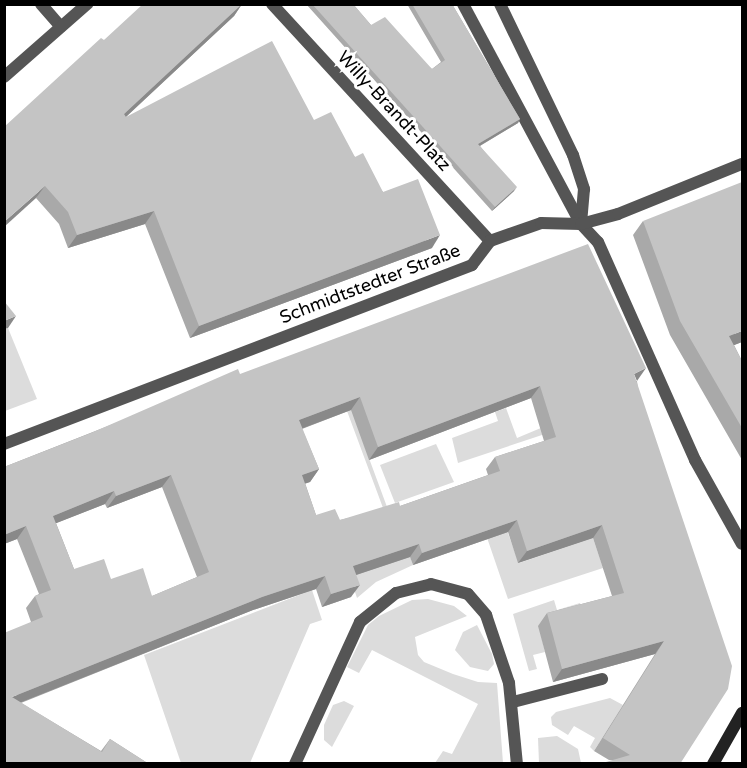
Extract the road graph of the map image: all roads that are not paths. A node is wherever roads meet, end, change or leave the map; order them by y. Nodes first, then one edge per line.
1 (41, 4) edge
2 (87, 4) edge
3 (272, 4) edge
4 (464, 4) edge
5 (500, 4) edge
6 (61, 27) junction
7 (4, 77) edge
8 (742, 164) edge
9 (581, 224) junction
10 (490, 241) junction
11 (4, 444) edge
12 (742, 544) edge
13 (602, 679) edge
14 (513, 702) junction
15 (742, 713) edge
16 (295, 764) edge
17 (517, 764) edge
18 (712, 764) edge

1 - 6 street
2 - 6 street
3 - 10 street, Willy-Brandt-Platz
4 - 9 street
5 - 9 street
6 - 7 street
8 - 9 street
9 - 10 street
9 - 12 street
10 - 11 street, Schmidtstedter Straße
13 - 14 street
14 - 16 street
14 - 17 street
15 - 18 street

